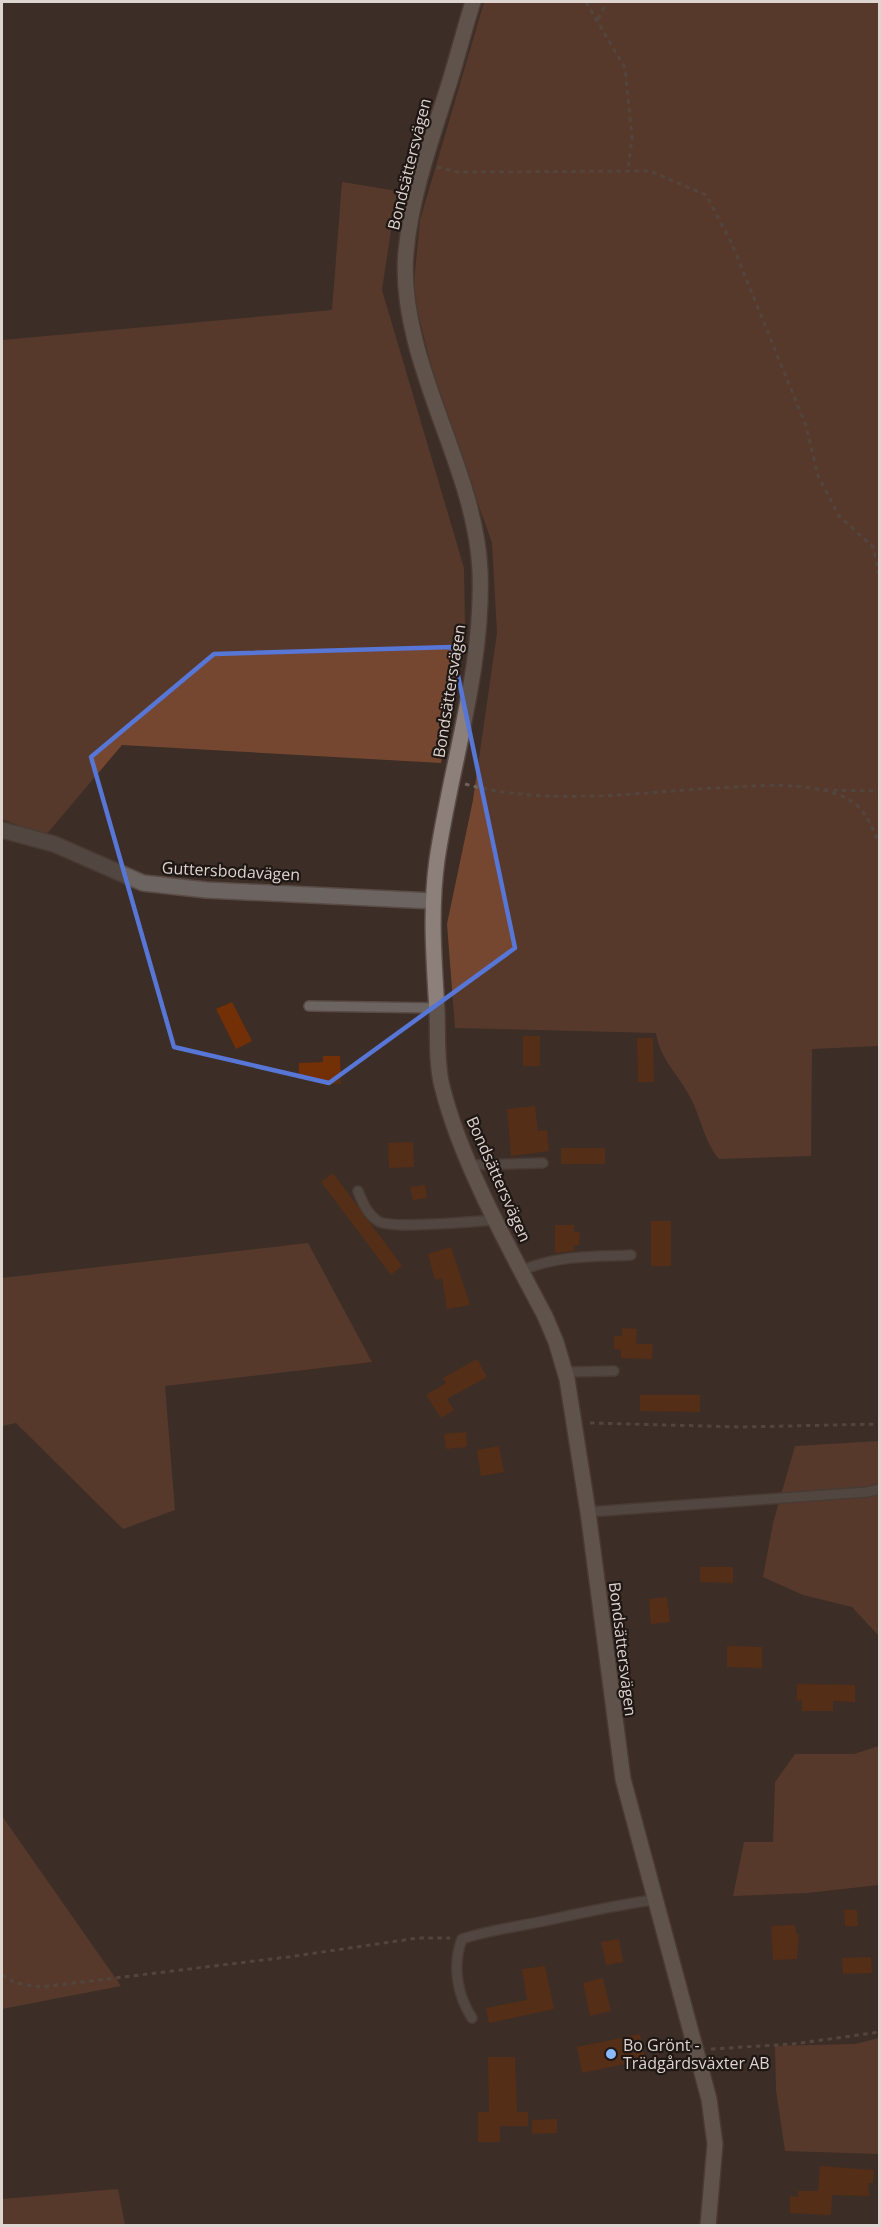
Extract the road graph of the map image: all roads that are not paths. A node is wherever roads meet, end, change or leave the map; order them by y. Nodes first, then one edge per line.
1 (473, 2) edge
2 (2, 830) edge
3 (433, 901) junction
4 (309, 1006) dead end
5 (436, 1008) junction
6 (543, 1163) dead end
7 (471, 1165) junction
8 (358, 1191) dead end
9 (497, 1221) junction
10 (632, 1255) dead end
11 (521, 1271) junction
12 (614, 1371) dead end
13 (564, 1372) junction
14 (879, 1488) edge
15 (588, 1512) junction
16 (653, 1900) junction
17 (472, 2018) dead end
18 (708, 2226) edge

1 - 3 street, Bondsättersvägen
2 - 3 street, Guttersbodavägen
3 - 5 street, Bondsättersvägen
4 - 5 lane
5 - 7 street, Bondsättersvägen
6 - 7 lane
7 - 9 street, Bondsättersvägen
8 - 9 lane
9 - 11 street, Bondsättersvägen
10 - 11 lane
11 - 13 street, Bondsättersvägen
12 - 13 lane
13 - 15 street, Bondsättersvägen
14 - 15 lane
15 - 16 street, Bondsättersvägen
16 - 17 lane
16 - 18 street, Bondsättersvägen

